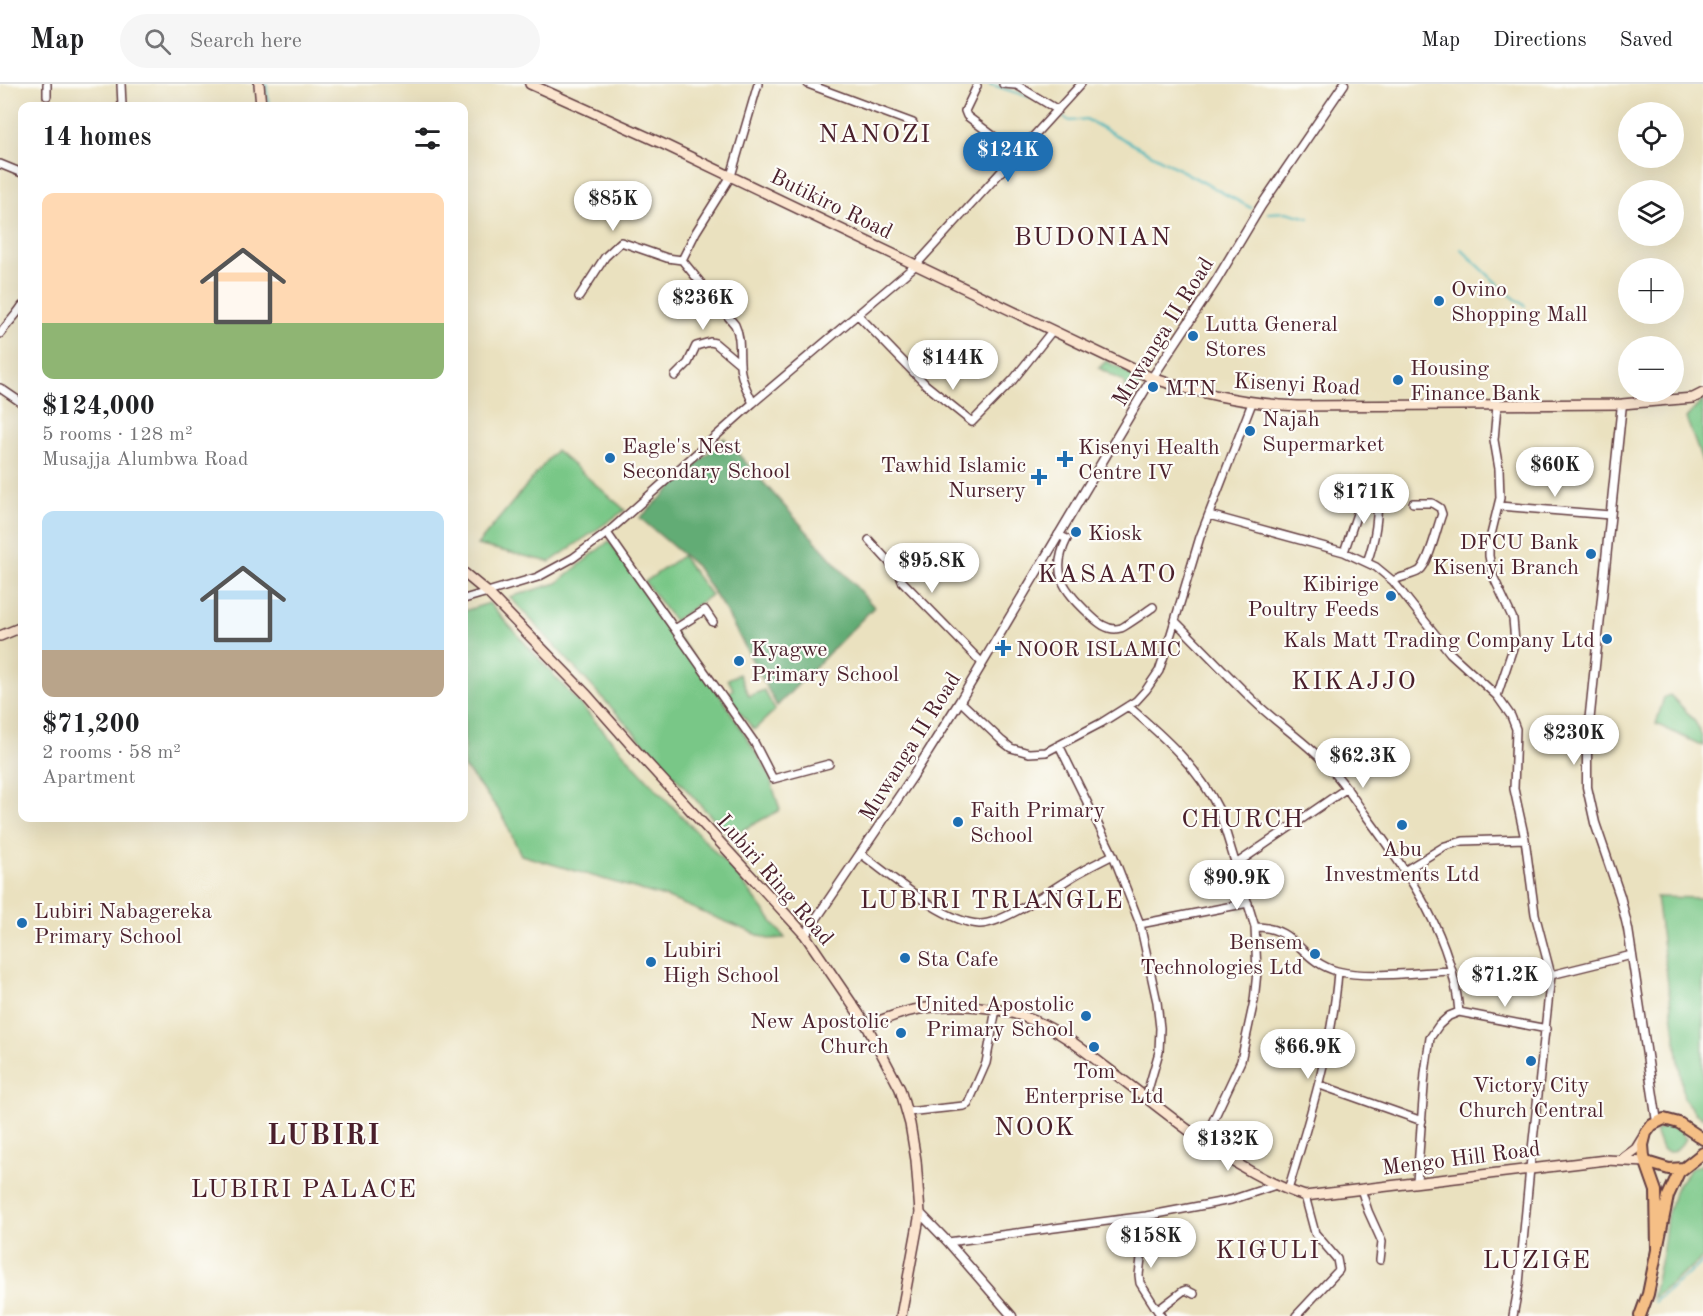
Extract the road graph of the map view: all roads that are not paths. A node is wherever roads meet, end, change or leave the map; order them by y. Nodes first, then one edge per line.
1 (47, 84) edge
2 (121, 84) edge
3 (259, 84) edge
4 (530, 84) edge
5 (758, 84) edge
6 (807, 84) edge
7 (1003, 84) edge
8 (1015, 84) edge
9 (1081, 84) edge
10 (1344, 84) edge
11 (976, 86) dead end
12 (47, 96) dead end
13 (122, 102) edge
14 (261, 102) edge
15 (1058, 110) junction
16 (913, 123) dead end
17 (1016, 157) junction
18 (0, 164) edge
19 (18, 171) edge
20 (731, 176) junction
21 (682, 260) junction
22 (916, 265) junction
23 (579, 297) dead end
24 (18, 312) edge
25 (858, 315) junction
26 (1051, 332) junction
27 (0, 334) edge
28 (740, 364) junction
29 (675, 375) dead end
30 (1152, 378) junction
31 (0, 388) edge
32 (1703, 393) edge
33 (18, 400) edge
34 (753, 403) junction
35 (1252, 403) junction
36 (1622, 404) junction
37 (1497, 405) junction
38 (1377, 490) dead end
39 (1364, 493) dead end
40 (1413, 503) dead end
41 (1499, 506) junction
42 (1209, 515) junction
43 (1610, 515) junction
44 (607, 533) junction
45 (1058, 535) junction
46 (868, 540) dead end
47 (1344, 552) junction
48 (1367, 562) junction
49 (468, 576) edge
50 (1392, 581) junction
51 (488, 592) junction
52 (468, 597) edge
53 (1153, 608) dead end
54 (713, 622) dead end
55 (1176, 622) junction
56 (18, 629) edge
57 (675, 629) junction
58 (0, 636) edge
59 (982, 663) junction
60 (1497, 696) junction
61 (960, 701) junction
62 (1128, 706) junction
63 (1059, 745) junction
64 (829, 764) dead end
65 (1347, 788) junction
66 (1525, 839) junction
67 (861, 854) junction
68 (1113, 855) junction
69 (1236, 864) junction
70 (1406, 870) junction
71 (1248, 903) junction
72 (1140, 924) junction
73 (1255, 927) junction
74 (805, 935) junction
75 (1632, 955) junction
76 (1452, 971) junction
77 (1338, 972) junction
78 (1551, 975) junction
79 (996, 1010) junction
80 (1459, 1012) junction
81 (867, 1026) junction
82 (1547, 1029) junction
83 (1320, 1085) junction
84 (1146, 1097) junction
85 (907, 1112) junction
86 (1422, 1120) junction
87 (1656, 1122) junction
88 (1646, 1133) junction
89 (1703, 1139) edge
90 (1204, 1140) junction
91 (1703, 1153) edge
92 (1621, 1160) junction
93 (1646, 1162) junction
94 (1530, 1168) junction
95 (1684, 1168) junction
96 (1417, 1181) junction
97 (1276, 1185) junction
98 (1361, 1189) junction
99 (1288, 1190) junction
100 (1305, 1196) junction
101 (920, 1213) junction
102 (1146, 1216) junction
103 (948, 1242) junction
104 (1657, 1249) junction
105 (1380, 1260) dead end
106 (1194, 1294) dead end
107 (1160, 1313) edge
108 (901, 1316) edge
109 (1012, 1316) edge
110 (1296, 1316) edge
111 (1513, 1316) edge
112 (1640, 1316) edge

1 - 12 street
2 - 13 street
3 - 14 main road
4 - 20 main road, Butikiro Road
5 - 20 street
6 - 16 street
7 - 8 street
8 - 15 street
9 - 15 street
10 - 30 street, Muwanga II Road
11 - 17 street
15 - 17 street
17 - 22 street
18 - 19 street
20 - 21 street
20 - 22 main road, Butikiro Road
21 - 23 street
21 - 28 street
22 - 25 street
22 - 26 main road, Kisenyi Road
24 - 27 street
25 - 26 street
25 - 34 street
26 - 30 main road, Kisenyi Road
28 - 29 street
28 - 34 street
30 - 35 main road, Kisenyi Road
30 - 45 street, Muwanga II Road
31 - 33 street
32 - 36 main road, Kisenyi Road
34 - 44 street
35 - 37 main road, Kisenyi Road
35 - 42 street
36 - 37 main road, Kisenyi Road
36 - 43 street
37 - 41 street
38 - 48 street
39 - 47 street
40 - 50 street
41 - 43 street
41 - 60 street
42 - 47 street
42 - 55 street
43 - 75 street
44 - 51 street
44 - 57 street
45 - 53 street
45 - 59 street, Muwanga II Road
46 - 59 street
47 - 48 street
48 - 50 street
49 - 51 main road, Lubiri Ring Road
50 - 60 street
51 - 52 street
51 - 74 main road, Lubiri Ring Road
54 - 57 street
55 - 62 street
55 - 65 street
56 - 58 main road
57 - 64 street
59 - 61 street, Muwanga II Road
60 - 66 street
61 - 63 street
61 - 67 street, Muwanga II Road
62 - 63 street
62 - 69 street
63 - 68 street
65 - 69 street
65 - 70 street
66 - 70 street
66 - 78 street
67 - 68 street
67 - 74 street, Muwanga II Road
68 - 72 street
69 - 71 street
70 - 76 street
71 - 72 street
71 - 73 street
72 - 84 street
73 - 77 street
73 - 90 street
74 - 81 main road, Lubiri Ring Road
75 - 78 street
75 - 87 street
76 - 77 street
76 - 80 street
77 - 83 street
78 - 82 street
79 - 81 main road, Mengo Hill Road
79 - 84 main road, Mengo Hill Road
79 - 85 street
80 - 82 street
80 - 86 street
81 - 85 main road, Lubiri Ring Road
82 - 94 street
83 - 86 street
83 - 99 street
84 - 90 main road, Mengo Hill Road
85 - 101 main road, Lubiri Ring Road
86 - 96 street
87 - 88 main road
87 - 89 main road
88 - 92 main road
88 - 93 main road
90 - 97 main road, Mengo Hill Road
91 - 95 main road
92 - 93 main road, Mengo Hill Road
92 - 94 main road, Mengo Hill Road
93 - 95 main road
93 - 104 main road
94 - 96 main road, Mengo Hill Road
94 - 111 street
95 - 104 main road
96 - 98 main road, Mengo Hill Road
97 - 99 main road, Mengo Hill Road
97 - 102 street
98 - 100 main road, Mengo Hill Road
98 - 105 street
99 - 100 main road, Mengo Hill Road
100 - 110 street
101 - 103 street
101 - 108 main road, Lubiri Ring Road
102 - 103 street
102 - 107 street
103 - 109 street
104 - 112 main road
106 - 107 street

